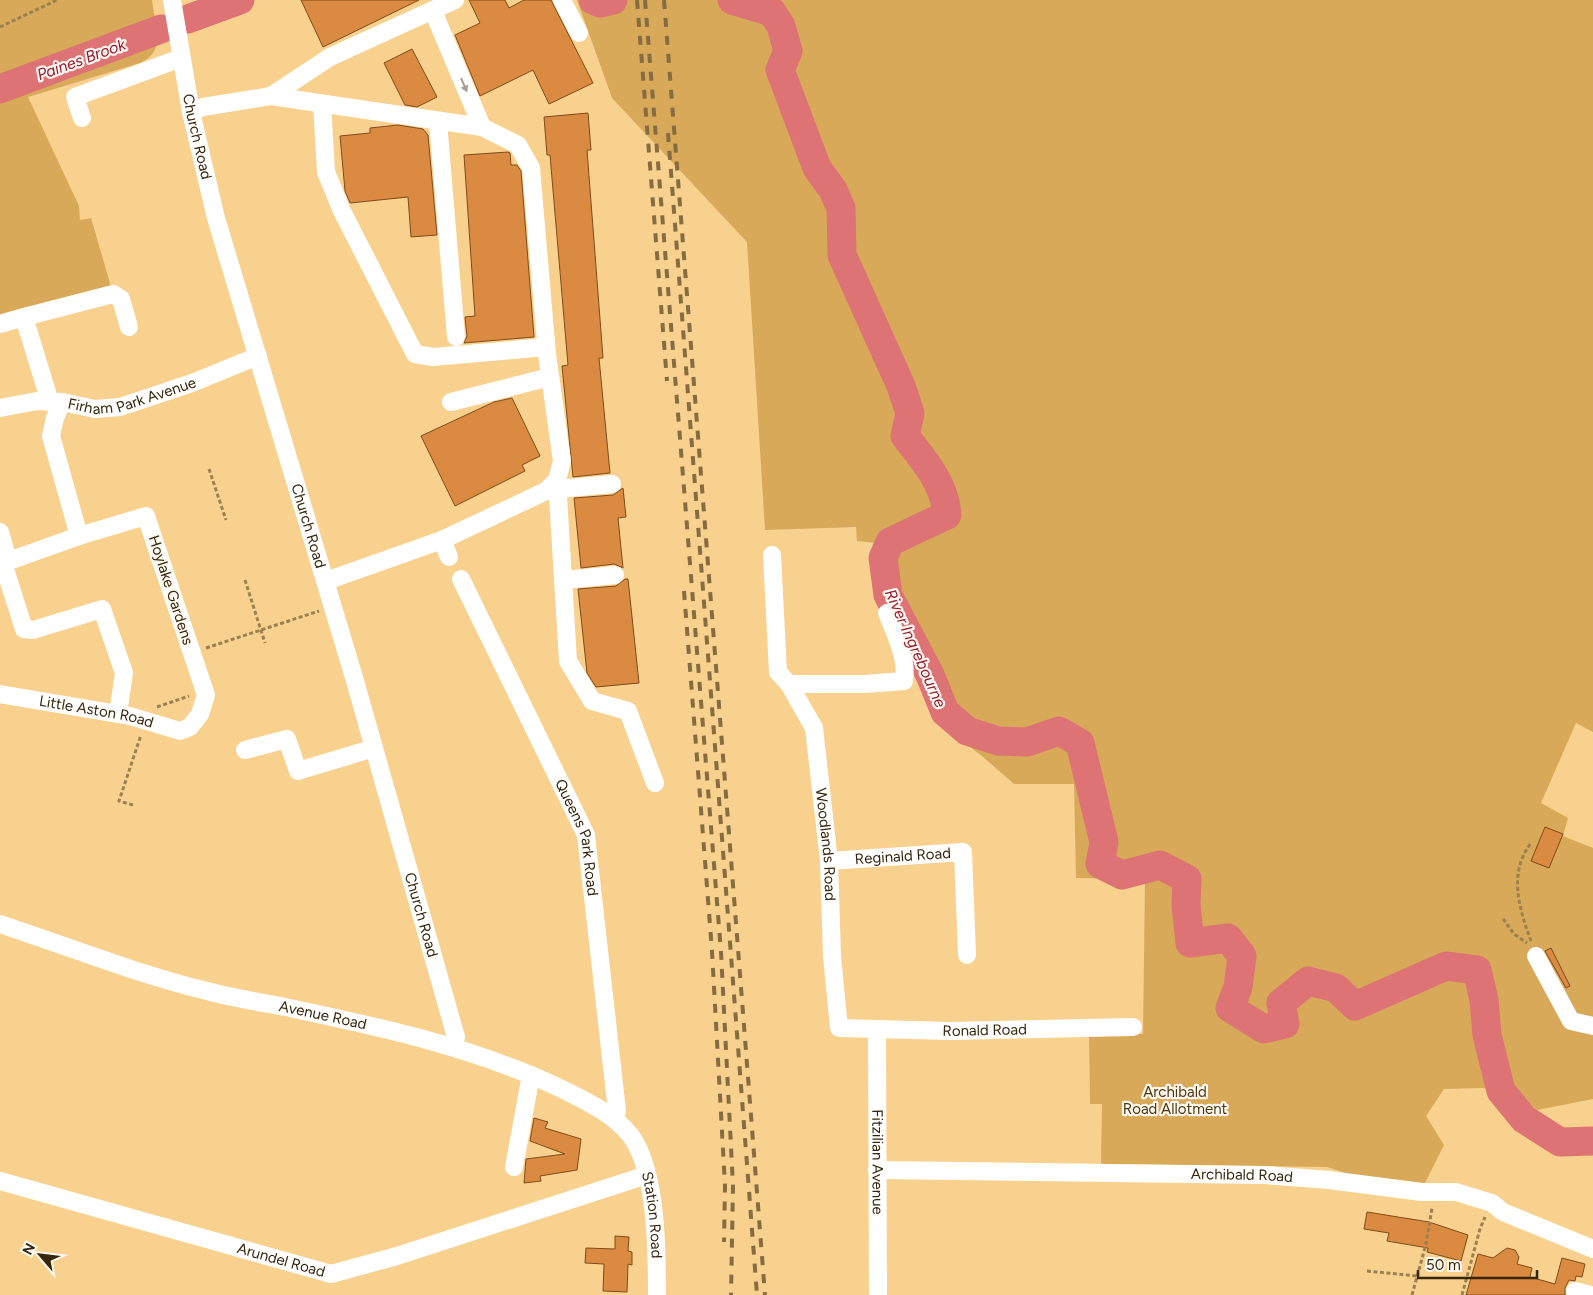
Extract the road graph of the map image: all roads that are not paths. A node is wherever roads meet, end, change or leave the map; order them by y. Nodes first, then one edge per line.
1 (172, 0) edge
2 (455, 0) edge
3 (562, 0) edge
4 (433, 11) junction
5 (579, 33) dead end
6 (181, 58) junction
7 (271, 96) junction
8 (322, 104) junction
9 (191, 112) junction
10 (82, 118) dead end
11 (438, 122) junction
12 (482, 127) junction
13 (24, 318) junction
14 (0, 324) edge
15 (129, 327) dead end
16 (456, 337) dead end
17 (546, 347) junction
18 (258, 356) junction
19 (550, 376) junction
20 (56, 402) junction
21 (451, 402) dead end
22 (0, 408) edge
23 (557, 484) junction
24 (612, 484) dead end
25 (0, 532) edge
26 (79, 536) junction
27 (442, 540) junction
28 (772, 555) dead end
29 (449, 558) dead end
30 (4, 562) edge
31 (615, 575) dead end
32 (461, 580) dead end
33 (564, 580) junction
34 (326, 581) junction
35 (886, 613) dead end
36 (784, 678) junction
37 (0, 694) edge
38 (131, 717) junction
39 (190, 727) joint
40 (374, 748) junction
41 (246, 750) dead end
42 (655, 782) dead end
43 (829, 861) junction
44 (0, 924) edge
45 (966, 955) dead end
46 (1536, 956) dead end
47 (1593, 1026) edge
48 (1133, 1027) dead end
49 (838, 1028) joint
50 (877, 1030) junction
51 (454, 1047) junction
52 (532, 1075) junction
53 (614, 1118) junction
54 (632, 1137) joint
55 (514, 1167) dead end
56 (877, 1170) junction
57 (647, 1175) junction
58 (0, 1181) edge
59 (1593, 1249) edge
60 (1593, 1287) edge
61 (1585, 1294) edge
62 (657, 1295) edge
63 (878, 1295) edge

1 - 6 street, Church Road
2 - 4 street
3 - 5 street
4 - 7 street
4 -> 12 street
6 - 9 street, Church Road
6 - 10 street
7 - 8 street
7 - 9 street
8 - 11 street
8 - 17 street
9 - 18 street, Church Road
11 - 12 street
11 - 16 street
12 - 17 street
13 - 14 street
13 - 15 street
13 - 20 street
17 - 19 street
18 - 20 street, Firham Park Avenue
18 - 34 street, Church Road
19 - 21 street
19 - 23 street
20 - 22 street, Firham Park Avenue
20 - 26 street
23 - 24 street
23 - 27 street
23 - 33 street
25 - 30 street
26 - 30 street
26 - 39 street, Hoylake Gardens
27 - 29 street
27 - 34 street
28 - 36 street
30 - 38 street
31 - 33 street
32 - 53 street, Queens Park Road
33 - 42 street
34 - 40 street, Church Road
35 - 36 street
36 - 43 street, Woodlands Road
37 - 38 street, Little Aston Road
38 - 39 street, Little Aston Road
40 - 41 street
40 - 51 street, Church Road
43 - 45 street, Reginald Road
43 - 49 street, Woodlands Road
44 - 51 street, Avenue Road
46 - 47 street
48 - 50 street, Ronald Road
49 - 50 street, Ronald Road
50 - 56 street, Fitzilian Avenue
51 - 52 street, Avenue Road
52 - 53 street, Avenue Road
52 - 55 street
53 - 54 street, Avenue Road
54 - 57 street, Station Road
56 - 59 street, Archibald Road
56 - 63 street, Fitzilian Avenue
57 - 58 street, Arundel Road
57 - 62 street, Station Road
60 - 61 street

